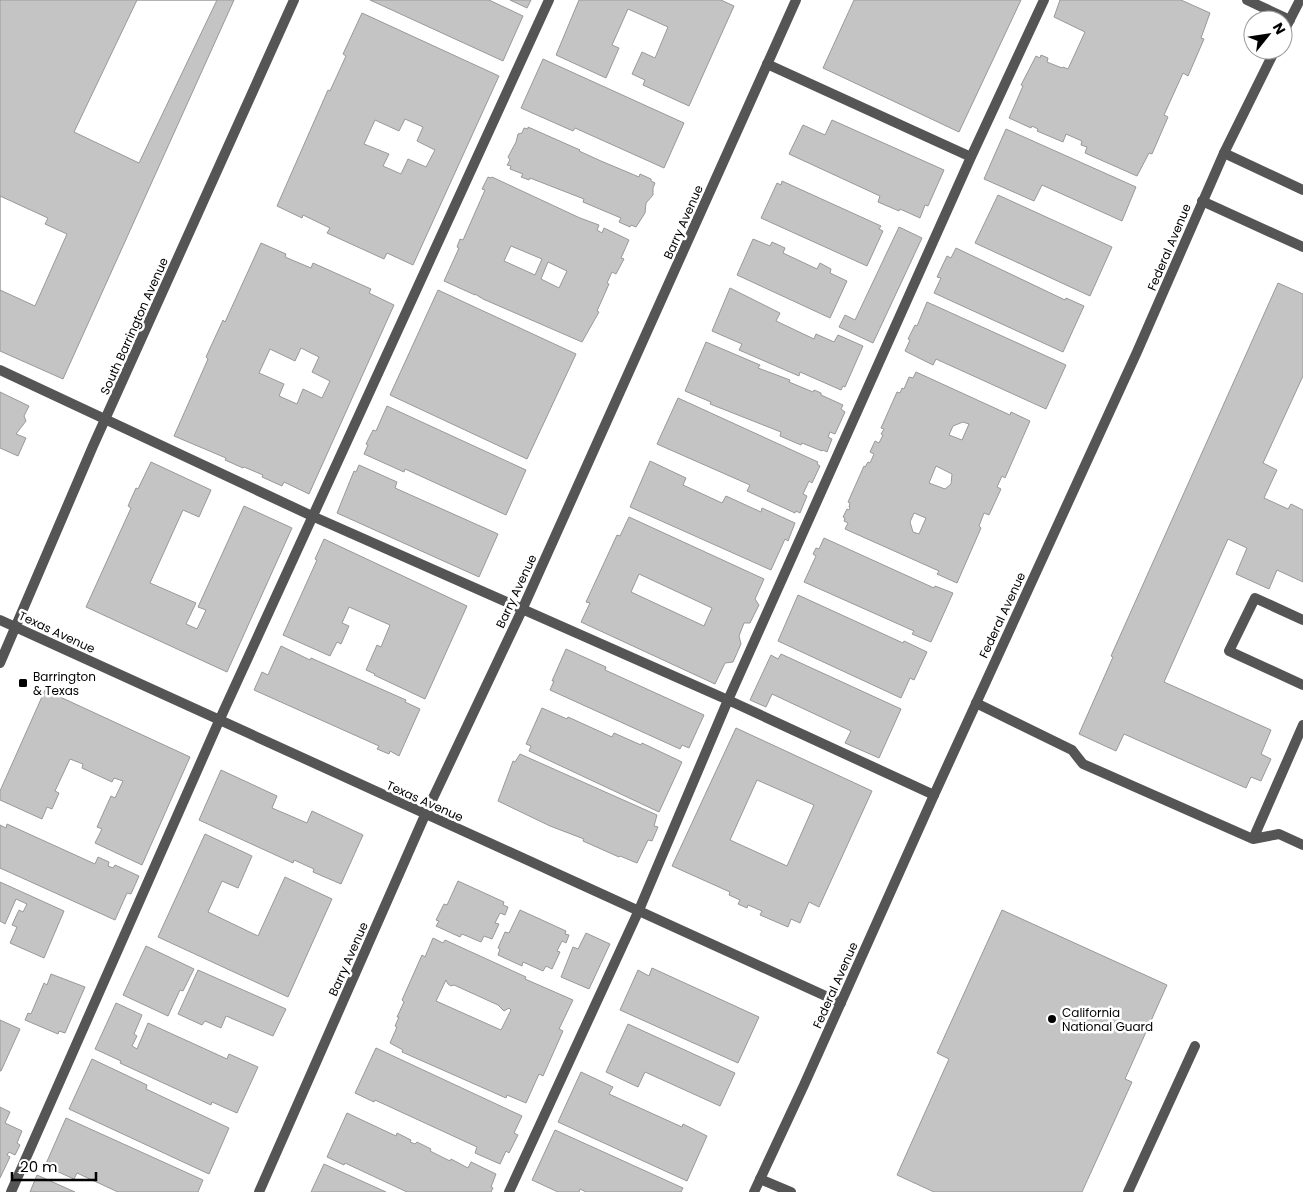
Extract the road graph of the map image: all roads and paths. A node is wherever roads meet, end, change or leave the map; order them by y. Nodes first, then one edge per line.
1 (294, 0) edge
2 (549, 0) edge
3 (796, 0) edge
4 (1044, 0) edge
5 (1247, 0) edge
6 (1300, 0) edge
7 (1268, 10) edge
8 (1293, 14) edge
9 (1270, 60) edge
10 (768, 64) junction
11 (1224, 153) junction
12 (971, 157) junction
13 (1303, 190) edge
14 (1202, 201) junction
15 (1303, 247) edge
16 (0, 370) edge
17 (105, 419) junction
18 (312, 516) junction
19 (522, 610) junction
20 (0, 620) edge
21 (1303, 620) edge
22 (15, 627) junction
23 (0, 663) edge
24 (1303, 685) edge
25 (728, 700) junction
26 (976, 703) junction
27 (219, 721) junction
28 (1303, 725) edge
29 (934, 795) junction
30 (425, 815) junction
31 (1253, 839) junction
32 (1303, 845) edge
33 (639, 910) junction
34 (841, 1003) junction
35 (1195, 1046) dead end
36 (760, 1179) junction
37 (11, 1192) edge
38 (259, 1192) edge
39 (509, 1192) edge
40 (754, 1192) edge
41 (791, 1192) edge
42 (1128, 1192) edge

1 - 17 street, South Barrington Avenue
2 - 18 street
3 - 10 street, Barry Avenue
4 - 12 street
5 - 7 street
6 - 8 street
9 - 11 street, Federal Avenue
10 - 12 street
10 - 19 street, Barry Avenue
11 - 13 street
11 - 14 street, Federal Avenue
12 - 25 street
14 - 15 street
14 - 26 street, Federal Avenue
16 - 17 street
17 - 18 street
17 - 22 street, South Barrington Avenue
18 - 19 street
18 - 27 street
19 - 25 street
19 - 30 street, Barry Avenue
20 - 22 street, Texas Avenue
21 - 24 street
22 - 23 street, South Barrington Avenue
22 - 27 street, Texas Avenue
25 - 29 street
25 - 33 street
26 - 29 street, Federal Avenue
26 - 31 street
27 - 30 street, Texas Avenue
27 - 37 street
28 - 31 street
29 - 34 street, Federal Avenue
30 - 33 street, Texas Avenue
30 - 38 street, Barry Avenue
31 - 32 street
33 - 34 street, Texas Avenue
33 - 39 street
34 - 36 street, Federal Avenue
35 - 42 street
36 - 40 street, Federal Avenue
36 - 41 street

